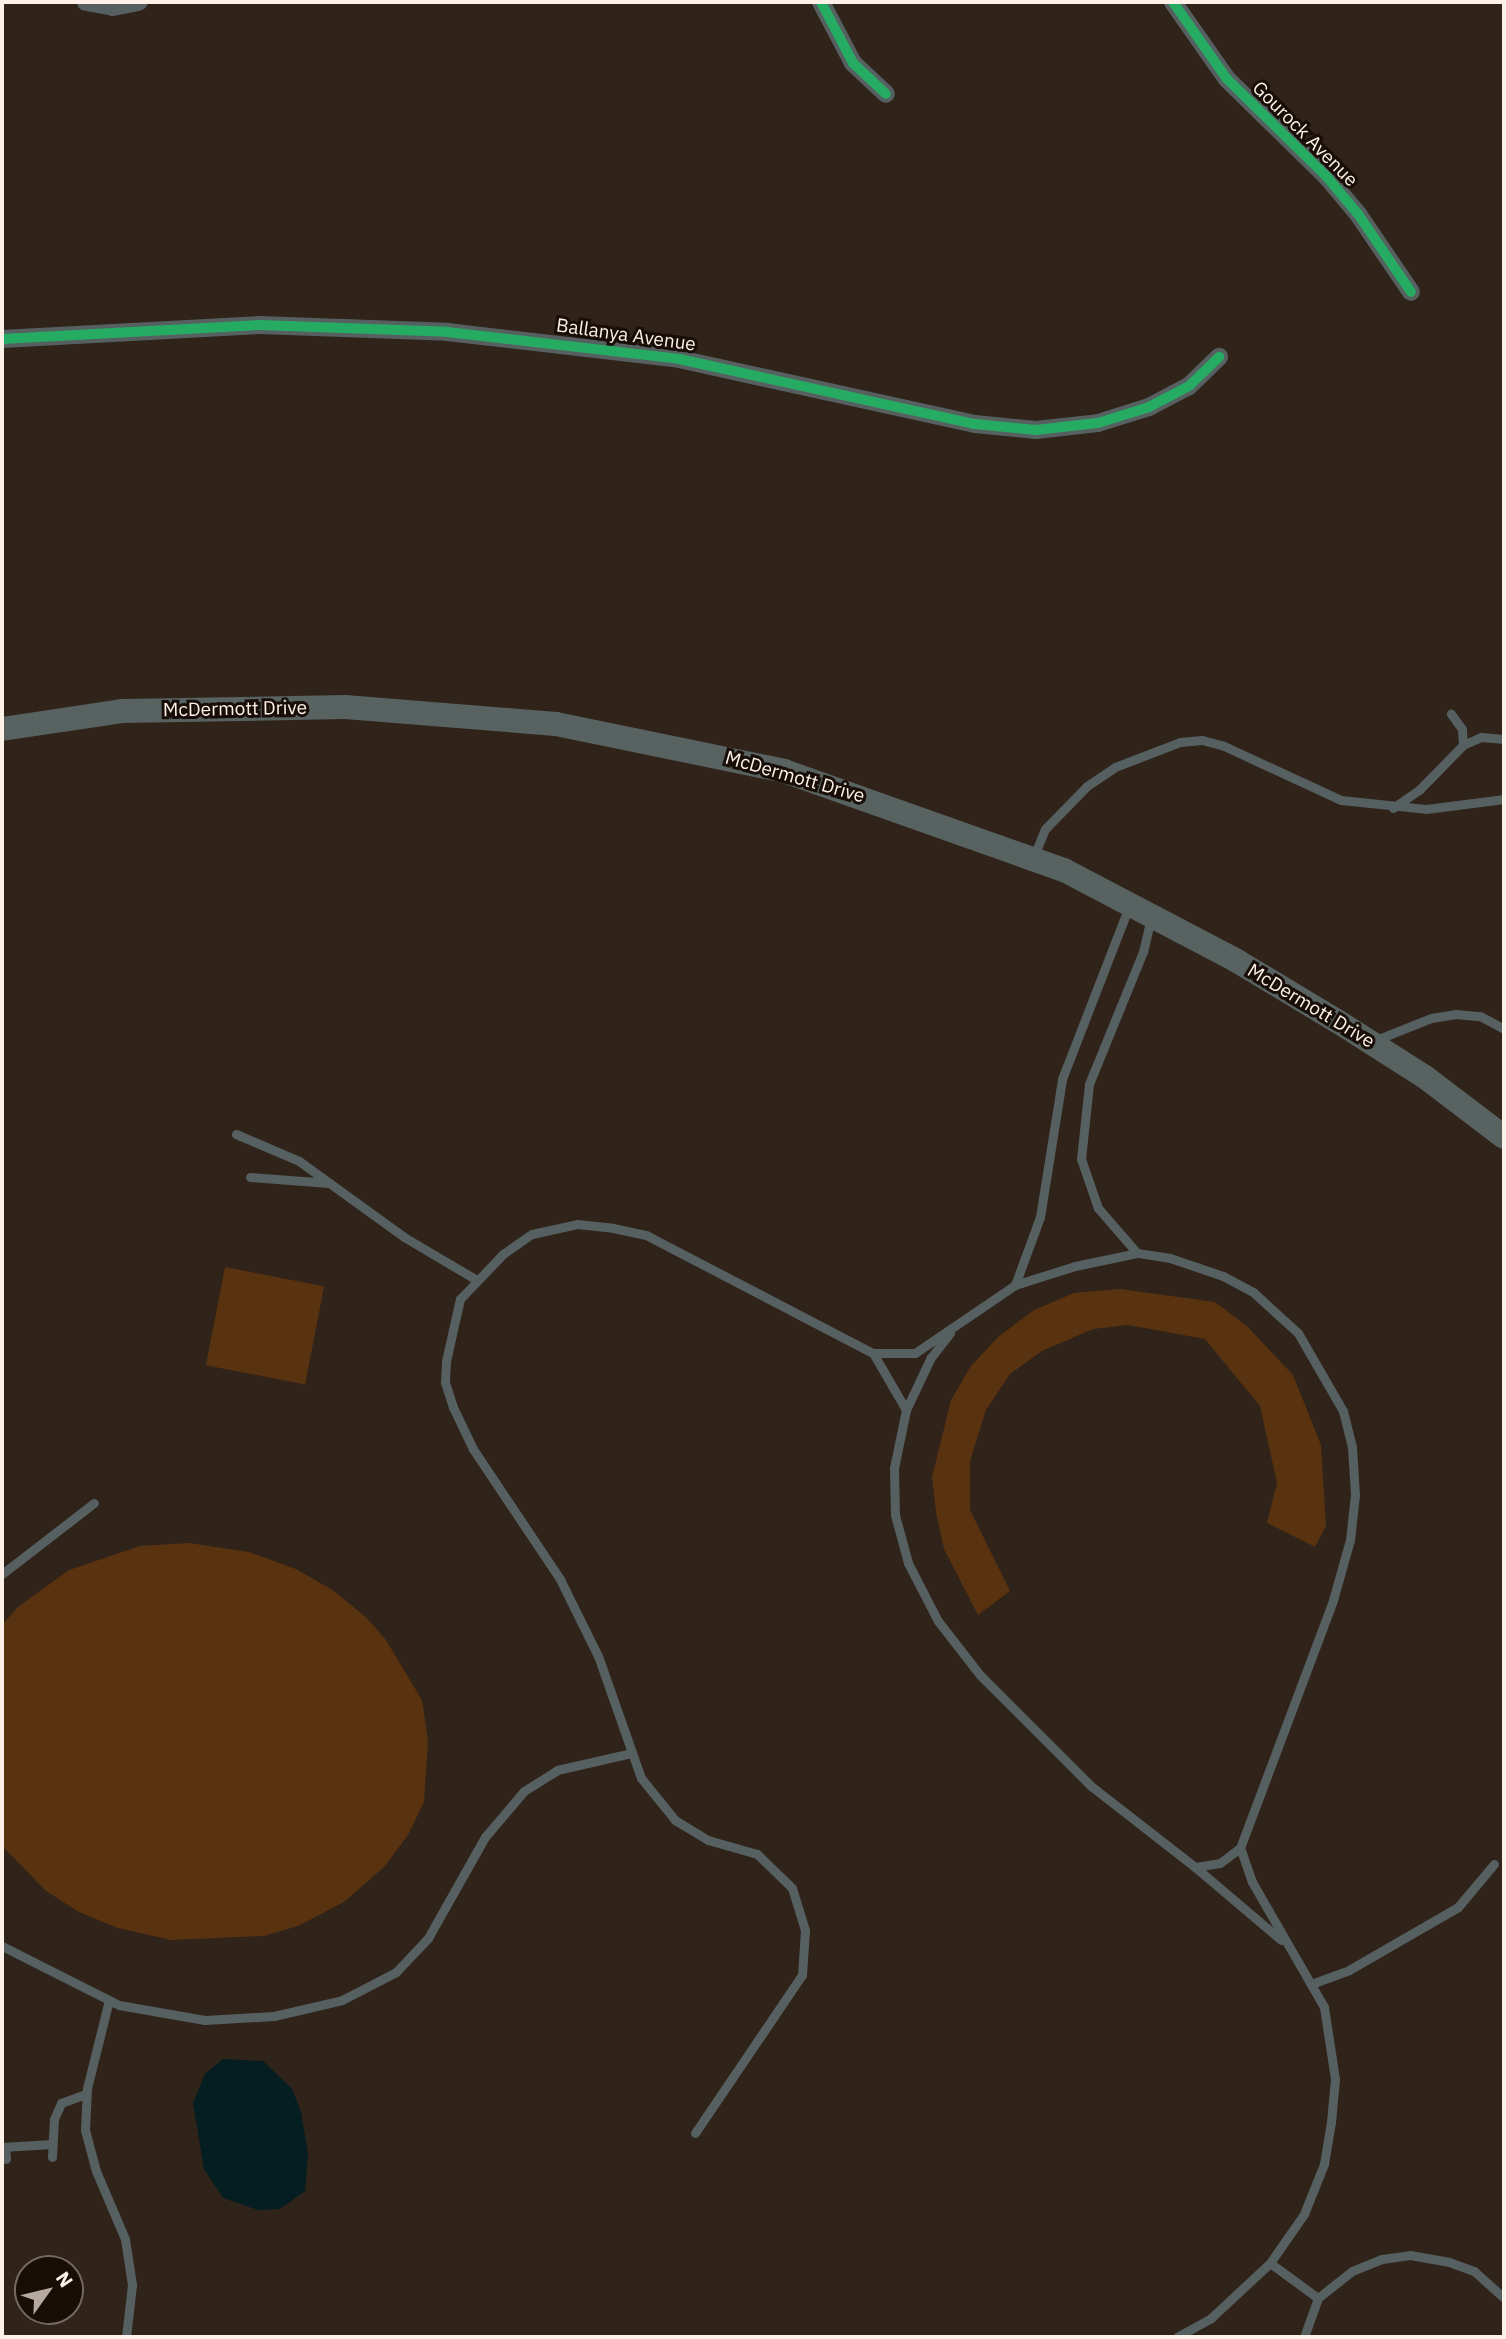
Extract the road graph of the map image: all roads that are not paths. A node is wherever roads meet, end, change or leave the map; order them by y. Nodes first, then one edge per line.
1 (86, 2) edge
2 (139, 2) edge
3 (821, 2) edge
4 (1173, 2) edge
5 (886, 94) dead end
6 (1411, 292) dead end
7 (2, 339) edge
8 (1219, 356) dead end
9 (1451, 714) dead end
10 (2, 729) edge
11 (1504, 739) edge
12 (1463, 745) junction
13 (1504, 799) edge
14 (1392, 808) junction
15 (1033, 858) junction
16 (1129, 905) junction
17 (1151, 917) junction
18 (1504, 1029) edge
19 (1371, 1041) junction
20 (236, 1134) dead end
21 (1504, 1137) edge
22 (250, 1177) dead end
23 (332, 1183) junction
24 (1137, 1254) junction
25 (475, 1279) junction
26 (1015, 1285) junction
27 (953, 1328) junction
28 (873, 1353) junction
29 (906, 1410) junction
30 (94, 1503) dead end
31 (2, 1574) edge
32 (632, 1753) junction
33 (1240, 1848) junction
34 (1494, 1864) dead end
35 (1195, 1867) junction
36 (2, 1945) edge
37 (1287, 1945) junction
38 (1314, 1983) junction
39 (109, 2000) junction
40 (86, 2094) junction
41 (695, 2133) dead end
42 (52, 2144) junction
43 (3, 2147) edge
44 (52, 2157) dead end
45 (6, 2159) dead end
46 (1270, 2263) junction
47 (1318, 2298) junction
48 (1504, 2298) edge
49 (126, 2337) edge
50 (1177, 2337) edge
51 (1304, 2337) edge

1 - 2 street
3 - 5 street
4 - 6 street, Gourock Avenue
7 - 8 street, Ballanya Avenue
9 - 12 lane
10 - 15 main road, McDermott Drive
11 - 12 lane
12 - 14 lane
13 - 14 lane
14 - 15 lane
15 - 16 main road, McDermott Drive
16 - 17 main road, McDermott Drive
16 - 26 lane
17 - 19 main road, McDermott Drive
17 - 24 lane
18 - 19 lane
19 - 21 main road, McDermott Drive
20 - 23 lane
22 - 23 lane
23 - 25 lane
24 - 26 lane
24 - 33 lane
25 - 28 lane
25 - 32 lane
26 - 27 lane
27 - 28 lane
27 - 29 lane
28 - 29 lane
29 - 35 lane
30 - 31 lane
32 - 39 lane
32 - 41 lane
33 - 35 lane
33 - 37 lane
34 - 38 lane
35 - 37 lane
36 - 39 lane
37 - 38 lane
38 - 46 lane
39 - 40 lane
40 - 42 lane
40 - 49 lane
42 - 43 lane
42 - 44 lane
43 - 45 lane
46 - 47 lane
46 - 50 lane
47 - 48 lane
47 - 51 lane

